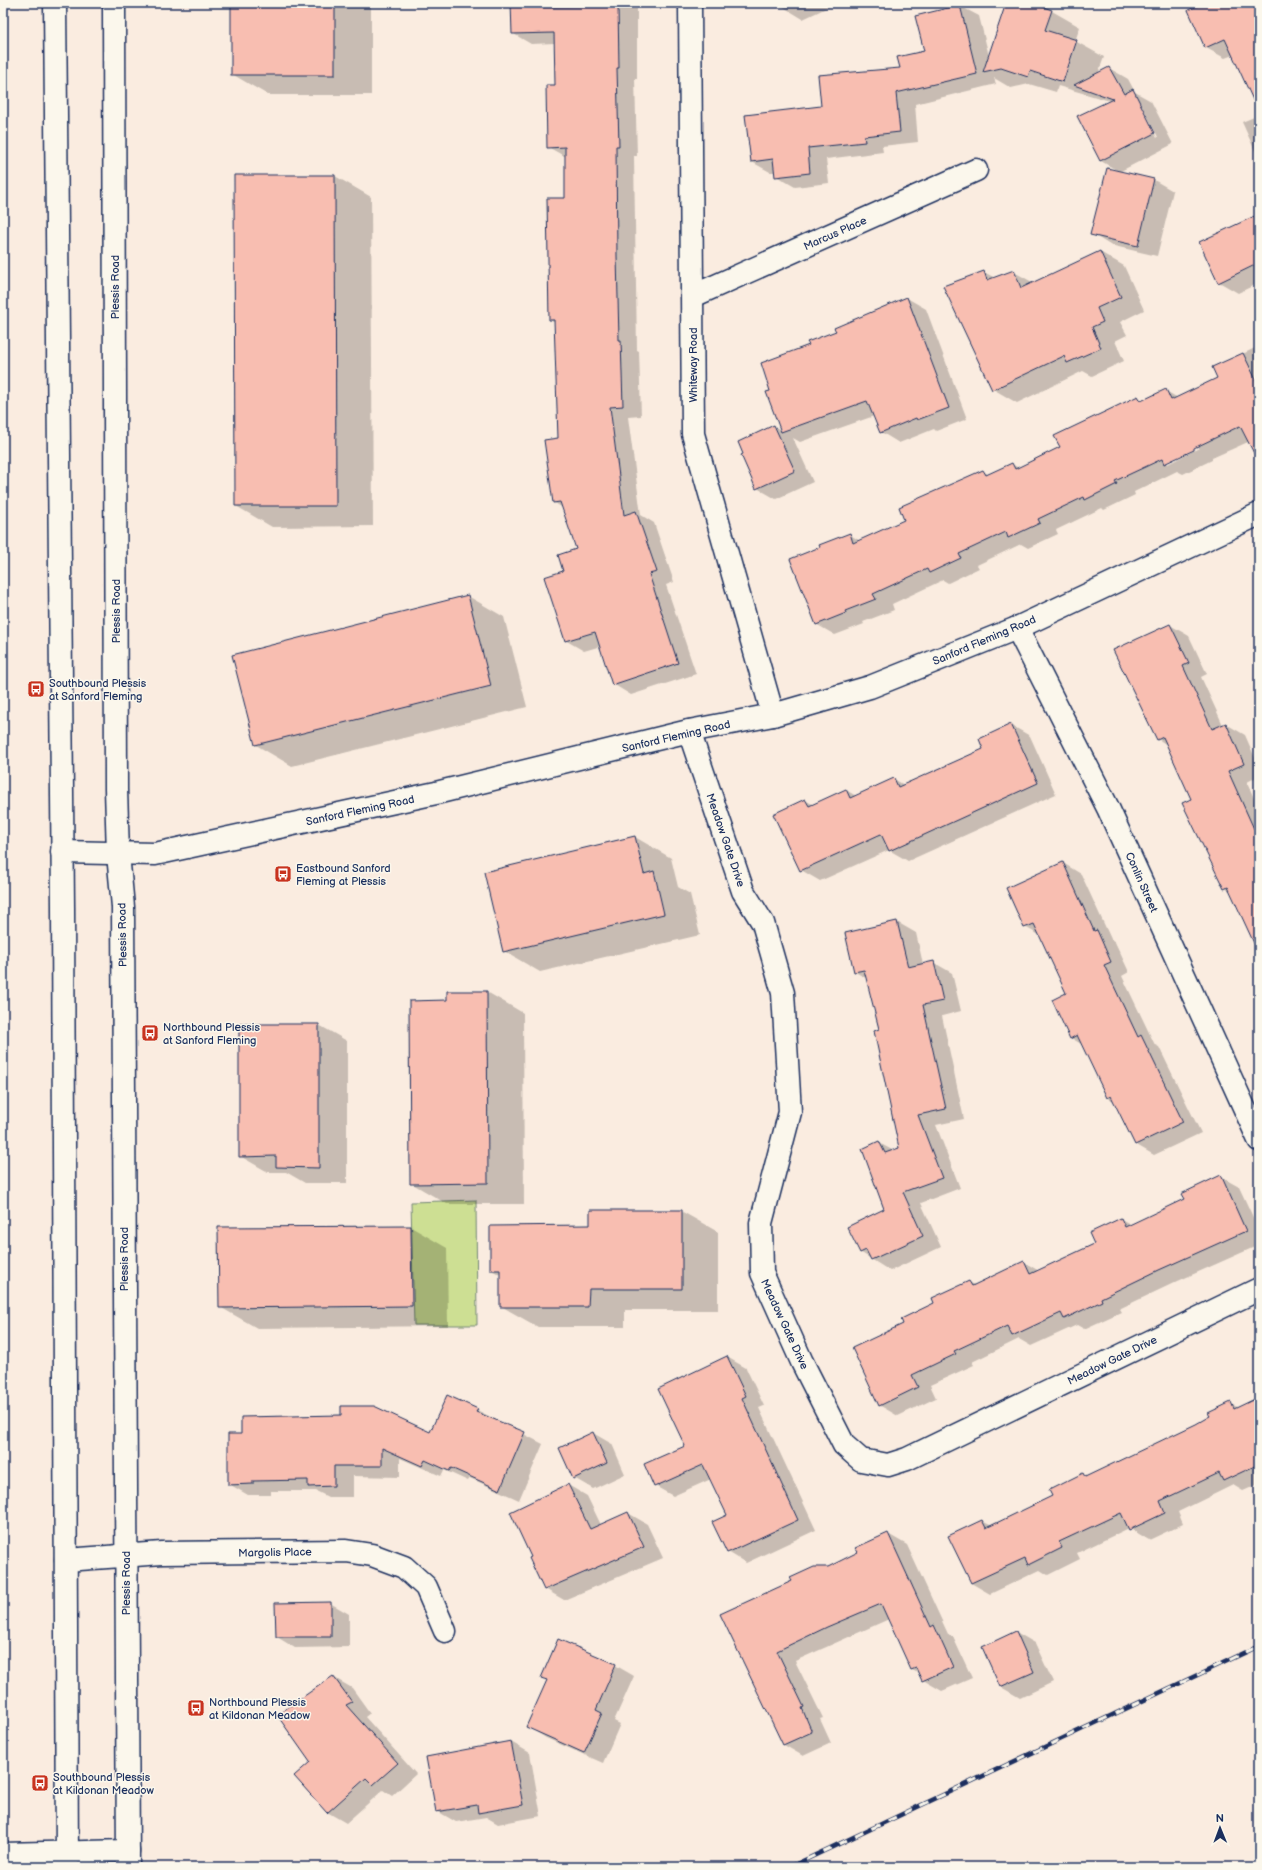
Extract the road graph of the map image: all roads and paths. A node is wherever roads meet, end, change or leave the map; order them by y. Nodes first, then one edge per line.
1 (55, 3) edge
2 (114, 3) edge
3 (690, 3) edge
4 (976, 170) dead end
5 (693, 296) junction
6 (1259, 514) edge
7 (1017, 628) junction
8 (773, 715) junction
9 (689, 731) junction
10 (62, 852) junction
11 (118, 854) junction
12 (1259, 1140) edge
13 (1259, 1289) edge
14 (126, 1556) junction
15 (66, 1560) junction
16 (445, 1631) dead end
17 (3, 1854) edge
18 (128, 1859) edge
19 (67, 1860) edge

1 - 10 street
2 - 11 street, Plessis Road
3 - 5 street, Whiteway Road
4 - 5 street, Marcus Place
5 - 8 street, Whiteway Road
6 - 7 street, Sanford Fleming Road
7 - 8 street, Sanford Fleming Road
7 - 12 street, Conlin Street
8 - 9 street, Sanford Fleming Road
9 - 11 street, Sanford Fleming Road
9 - 13 street, Meadow Gate Drive
10 - 11 street, Sanford Fleming Road
10 - 15 street
11 - 14 street, Plessis Road
14 - 15 street, Margolis Place
14 - 16 street, Margolis Place
14 - 18 street, Plessis Road
15 - 19 street
17 - 19 street
18 - 19 street

